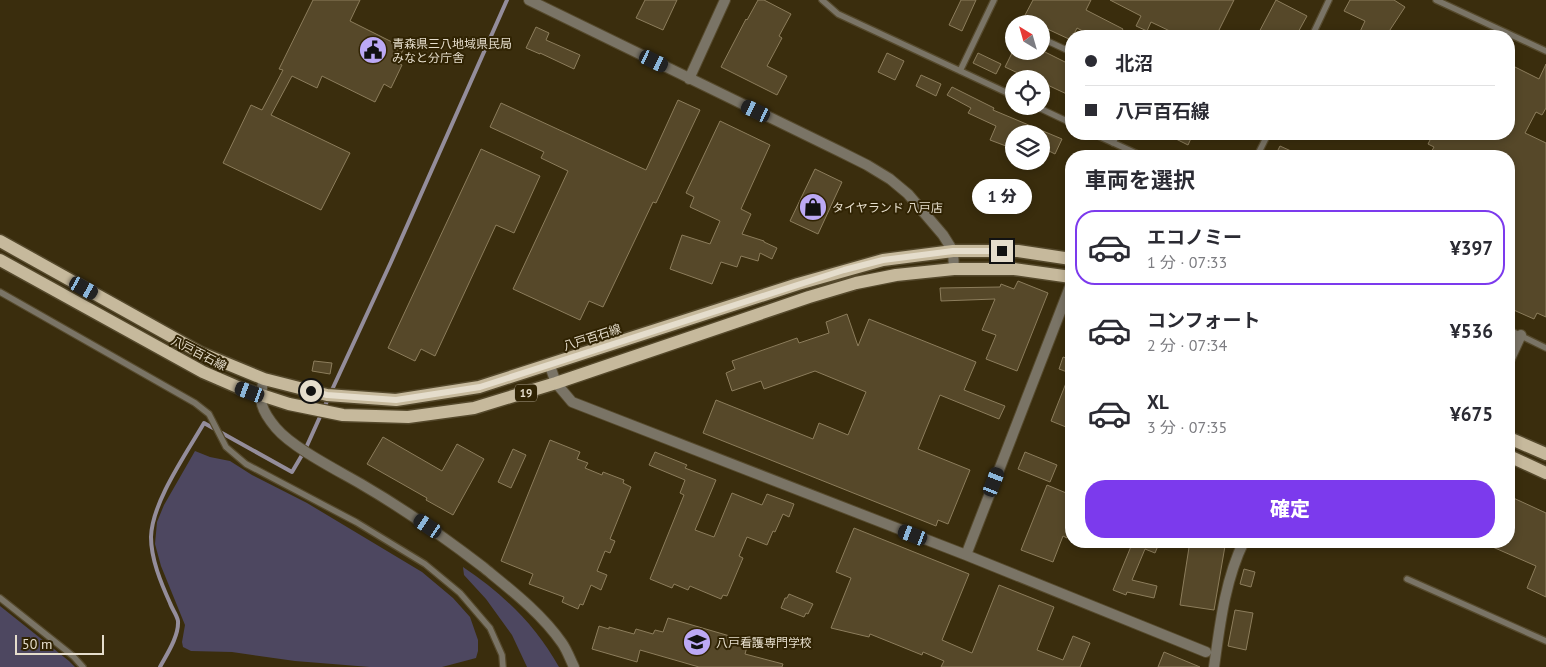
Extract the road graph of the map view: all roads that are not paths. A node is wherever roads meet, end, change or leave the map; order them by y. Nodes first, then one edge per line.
1 (529, 0) edge
2 (725, 0) edge
3 (822, 0) edge
4 (994, 0) edge
5 (1329, 0) edge
6 (1436, 0) edge
7 (1315, 30) edge
8 (1501, 30) edge
9 (1515, 37) edge
10 (1050, 42) edge
11 (1065, 49) edge
12 (1546, 51) edge
13 (960, 71) junction
14 (689, 79) junction
15 (1005, 92) edge
16 (1050, 113) edge
17 (1065, 120) edge
18 (1107, 140) edge
19 (1114, 140) edge
20 (1113, 143) junction
21 (1129, 150) edge
22 (0, 241) edge
23 (953, 251) junction
24 (1065, 258) edge
25 (0, 260) edge
26 (954, 269) junction
27 (1065, 276) edge
28 (0, 292) edge
29 (1065, 299) edge
30 (1515, 332) edge
31 (1521, 335) junction
32 (1515, 348) edge
33 (1546, 348) edge
34 (550, 366) junction
35 (264, 379) junction
36 (556, 383) junction
37 (260, 396) junction
38 (1515, 441) edge
39 (1546, 454) edge
40 (1515, 459) edge
41 (1546, 473) edge
42 (1240, 548) edge
43 (966, 555) junction
44 (1407, 579) dead end
45 (0, 598) edge
46 (1546, 642) edge
47 (1206, 652) dead end
48 (83, 667) edge
49 (503, 667) edge
50 (574, 667) edge
51 (1214, 667) edge

1 - 14 street
2 - 14 street
3 - 13 lane
4 - 13 lane
5 - 7 lane
6 - 8 lane
9 - 12 lane
10 - 11 lane
13 - 15 lane
14 - 23 street
16 - 17 lane
18 - 20 lane
19 - 20 lane
20 - 21 lane
22 - 35 main road, 八戸百石線 / 19
23 - 24 main road, 八戸百石線 / 19
23 - 26 street
23 - 34 main road, 八戸百石線 / 19
25 - 37 main road, 八戸百石線 / 19
26 - 27 main road, 八戸百石線 / 19
26 - 36 main road, 八戸百石線 / 19
28 - 49 lane
29 - 43 street
30 - 31 lane
31 - 32 street
31 - 33 lane
34 - 35 main road, 八戸百石線 / 19
34 - 36 street
35 - 37 street
36 - 37 main road, 八戸百石線 / 19
36 - 43 street
37 - 50 street
38 - 39 main road
40 - 41 main road
42 - 51 street
43 - 47 street
44 - 46 lane
45 - 48 lane

